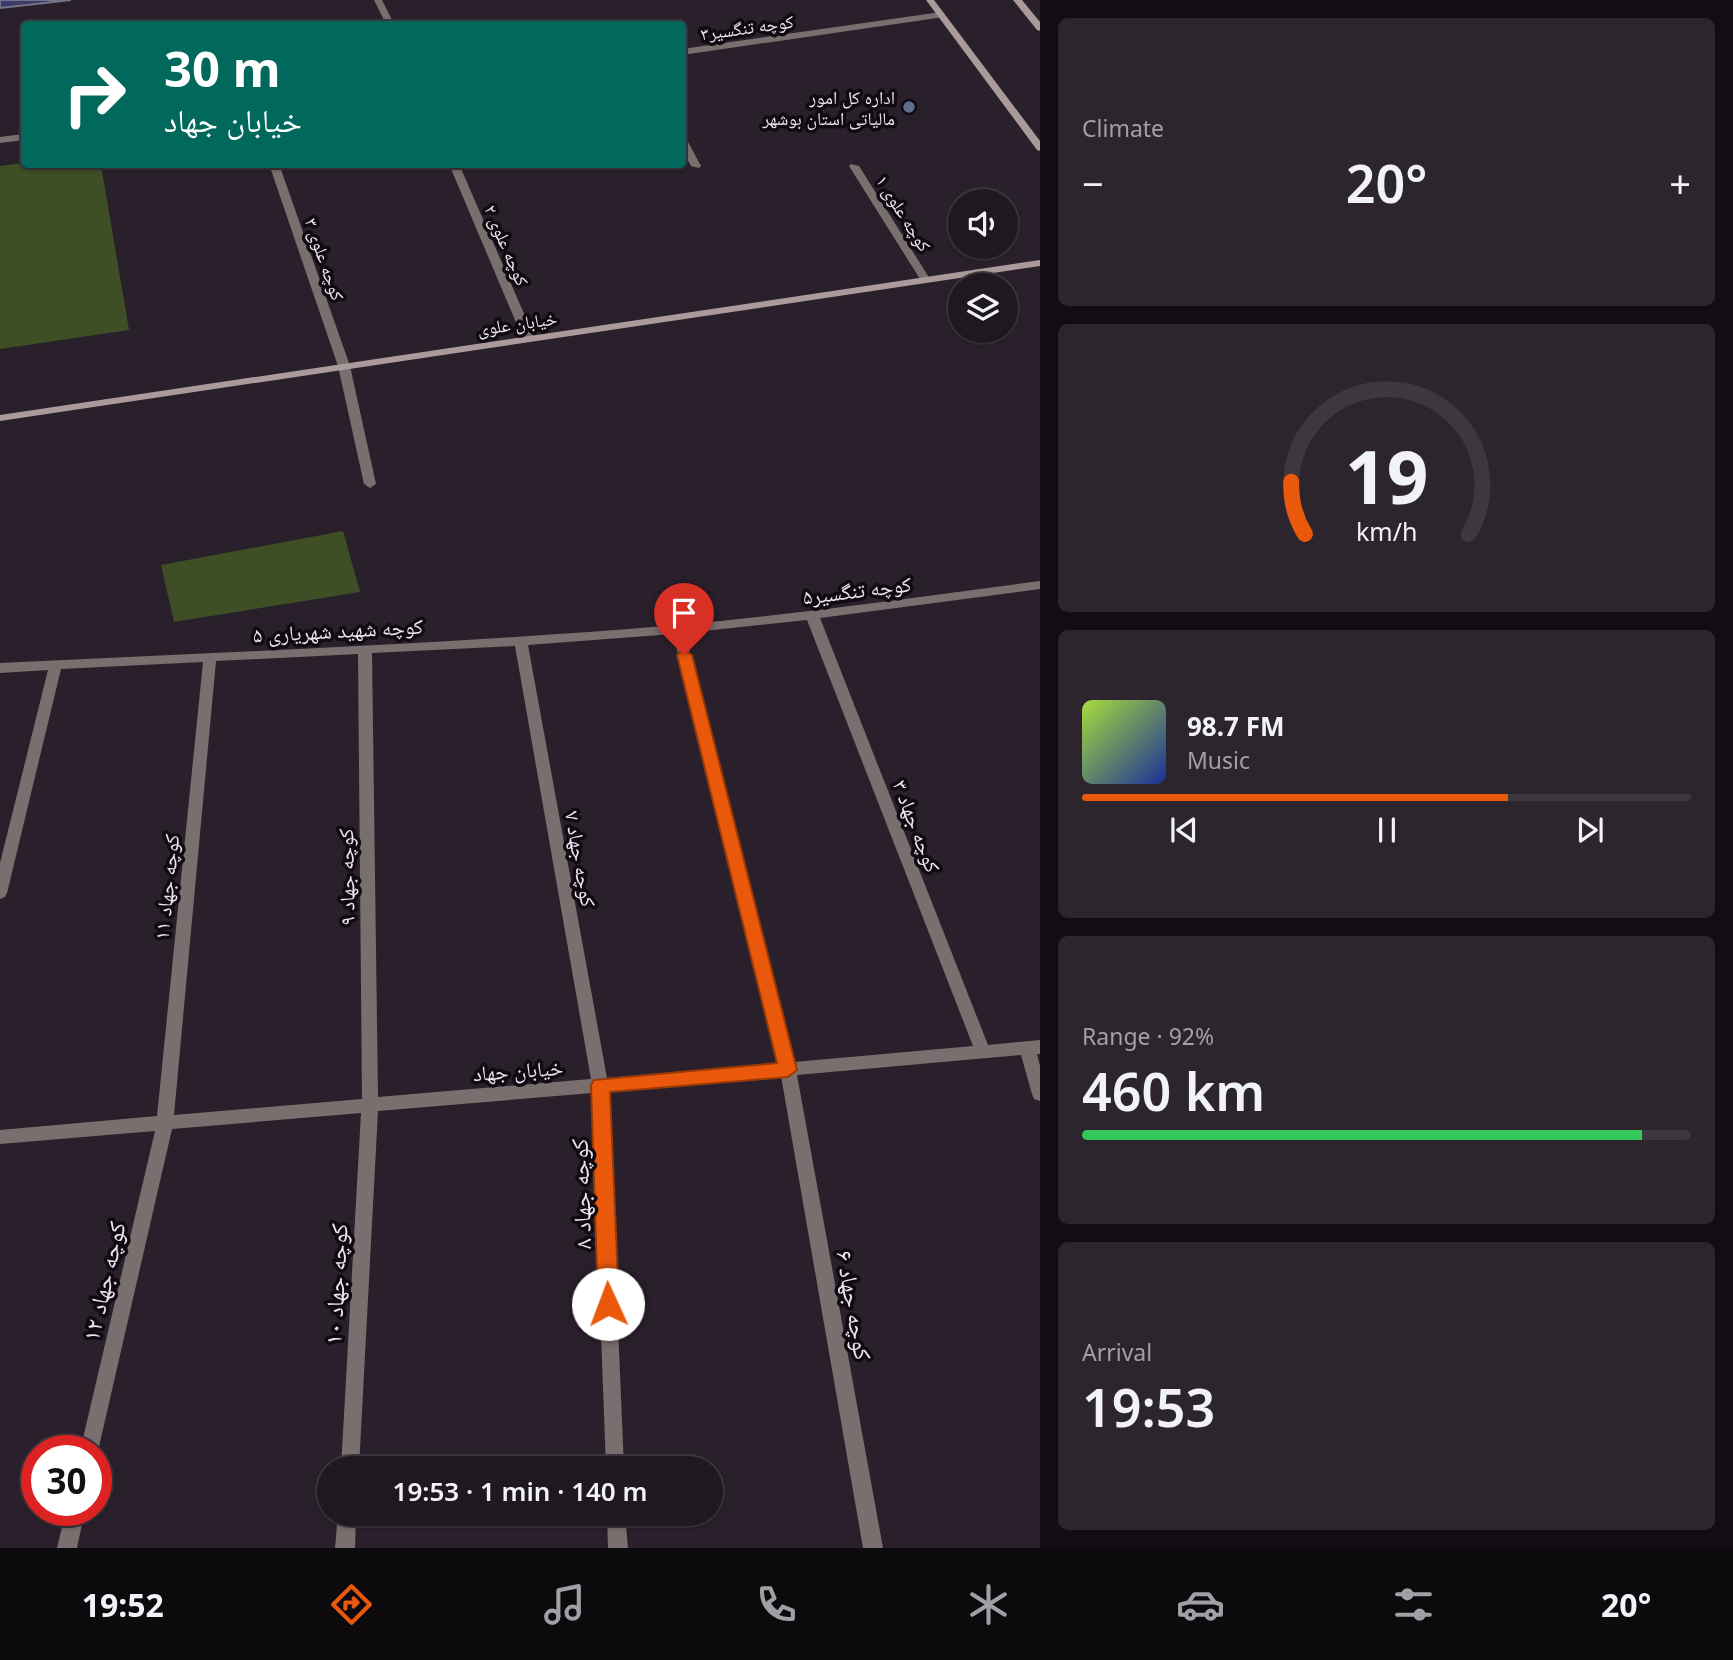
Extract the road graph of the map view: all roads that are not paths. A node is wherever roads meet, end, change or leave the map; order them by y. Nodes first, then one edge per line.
1 (378, 0) edge
2 (930, 0) edge
3 (1017, 0) edge
4 (941, 15) junction
5 (388, 21) edge
6 (1040, 28) edge
7 (686, 51) edge
8 (21, 138) edge
9 (0, 140) edge
10 (686, 147) edge
11 (1040, 148) edge
12 (696, 166) dead end
13 (854, 166) dead end
14 (275, 168) edge
15 (456, 168) edge
16 (1040, 263) edge
17 (925, 279) junction
18 (529, 339) junction
19 (344, 366) junction
20 (0, 418) edge
21 (370, 484) dead end
22 (1040, 585) edge
23 (812, 615) junction
24 (678, 629) junction
25 (521, 641) junction
26 (365, 650) junction
27 (210, 657) junction
28 (55, 667) junction
29 (0, 668) edge
30 (0, 893) edge
31 (1034, 1047) edge
32 (983, 1052) junction
33 (788, 1070) junction
34 (600, 1085) junction
35 (1040, 1094) edge
36 (370, 1103) junction
37 (164, 1122) junction
38 (0, 1137) edge
39 (93, 1435) edge
40 (350, 1456) edge
41 (615, 1456) edge
42 (72, 1526) edge
43 (346, 1526) edge
44 (617, 1526) edge
45 (67, 1548) edge
46 (345, 1548) edge
47 (618, 1548) edge
48 (873, 1548) edge

1 - 5 street
2 - 4 street
3 - 6 street
4 - 7 street, کوچه تنگسیر۳
4 - 11 street
8 - 9 street
10 - 12 street
13 - 17 street, کوچه علوی ۱
14 - 19 street, کوچه علوی ۳
15 - 18 street, کوچه علوی ۲
16 - 17 street, خیابان علوی
17 - 18 street, خیابان علوی
18 - 19 street, خیابان علوی
19 - 20 street, خیابان علوی
19 - 21 street, کوچه علوی ۳
22 - 23 street, کوچه تنگسیر۵
23 - 24 street, کوچه تنگسیر۵
23 - 32 street, کوچه جهاد ۳
24 - 25 street, کوچه شهید شهریاری ۵
24 - 33 street, کوچه جهاد ۶
25 - 26 street, کوچه شهید شهریاری ۵
25 - 34 street, کوچه جهاد ۷
26 - 27 street, کوچه شهید شهریاری ۵
26 - 36 street, کوچه جهاد ۹
27 - 28 street, کوچه شهید شهریاری ۵
27 - 37 street, کوچه جهاد ۱۱
28 - 29 street, کوچه شهید شهریاری ۵
28 - 30 street
31 - 32 street, خیابان جهاد
31 - 35 street
32 - 33 street, خیابان جهاد
33 - 34 street, خیابان جهاد
33 - 48 street, کوچه جهاد ۶
34 - 36 street, خیابان جهاد
34 - 41 street, کوچه جهاد ۸
36 - 37 street, خیابان جهاد
36 - 40 street, کوچه جهاد ۱۰
37 - 38 street, خیابان جهاد
37 - 39 street, کوچه جهاد ۱۲
42 - 45 street
43 - 46 street
44 - 47 street

